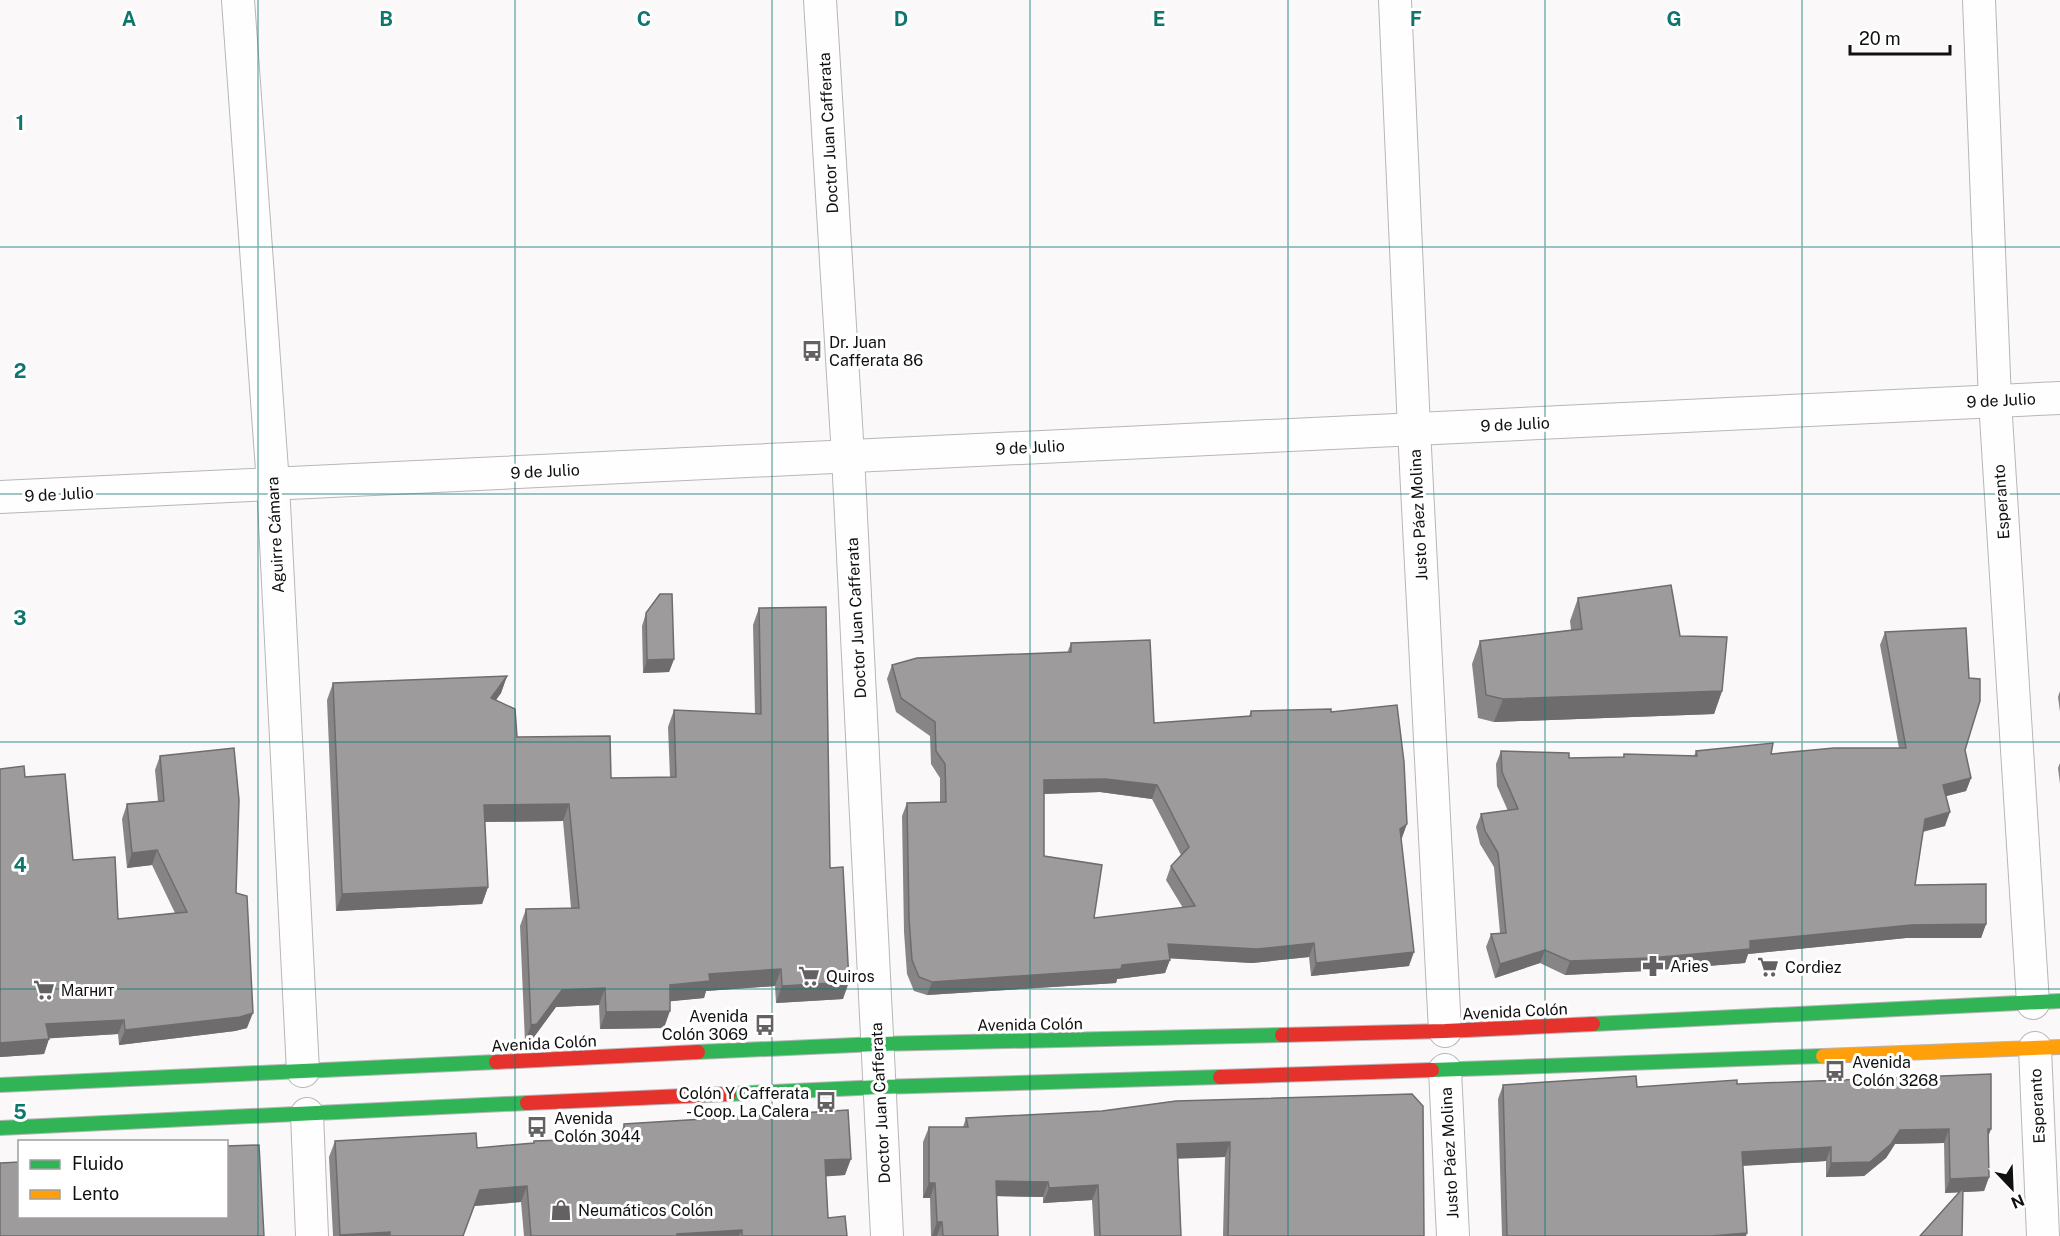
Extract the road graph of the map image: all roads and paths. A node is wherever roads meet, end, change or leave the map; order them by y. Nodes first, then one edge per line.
1 (238, 0) edge
2 (820, 0) edge
3 (1395, 0) edge
4 (1979, 0) edge
5 (2060, 398) edge
6 (1995, 401) junction
7 (1414, 429) junction
8 (848, 456) junction
9 (273, 484) junction
10 (0, 497) edge
11 (2046, 1002) edge
12 (1445, 1031) junction
13 (877, 1044) junction
14 (2047, 1048) edge
15 (1445, 1070) junction
16 (303, 1071) junction
17 (0, 1085) edge
18 (880, 1087) junction
19 (307, 1114) junction
20 (0, 1128) edge
21 (312, 1236) edge
22 (887, 1236) edge
23 (1453, 1236) edge
24 (2043, 1236) edge

1 - 9 street, Aguirre Cámara
2 - 8 street, Doctor Juan Cafferata
3 - 7 street, Justo Páez Molina
4 - 6 street, Esperanto
5 - 6 street, 9 de Julio
6 - 7 street, 9 de Julio
6 - 11 street, Esperanto
7 - 8 street, 9 de Julio
7 - 12 street, Justo Páez Molina
8 - 9 street, 9 de Julio
8 - 13 street, Doctor Juan Cafferata
9 - 10 street, 9 de Julio
9 - 16 street, Aguirre Cámara
11 - 12 main road, Avenida Colón
12 - 13 main road, Avenida Colón
13 - 16 main road, Avenida Colón
13 - 18 street, Doctor Juan Cafferata
14 - 15 main road
14 - 24 street, Esperanto
15 - 18 main road
15 - 23 street, Justo Páez Molina
16 - 17 main road, Avenida Colón
18 - 19 main road
18 - 22 street, Doctor Juan Cafferata
19 - 20 main road
19 - 21 street

